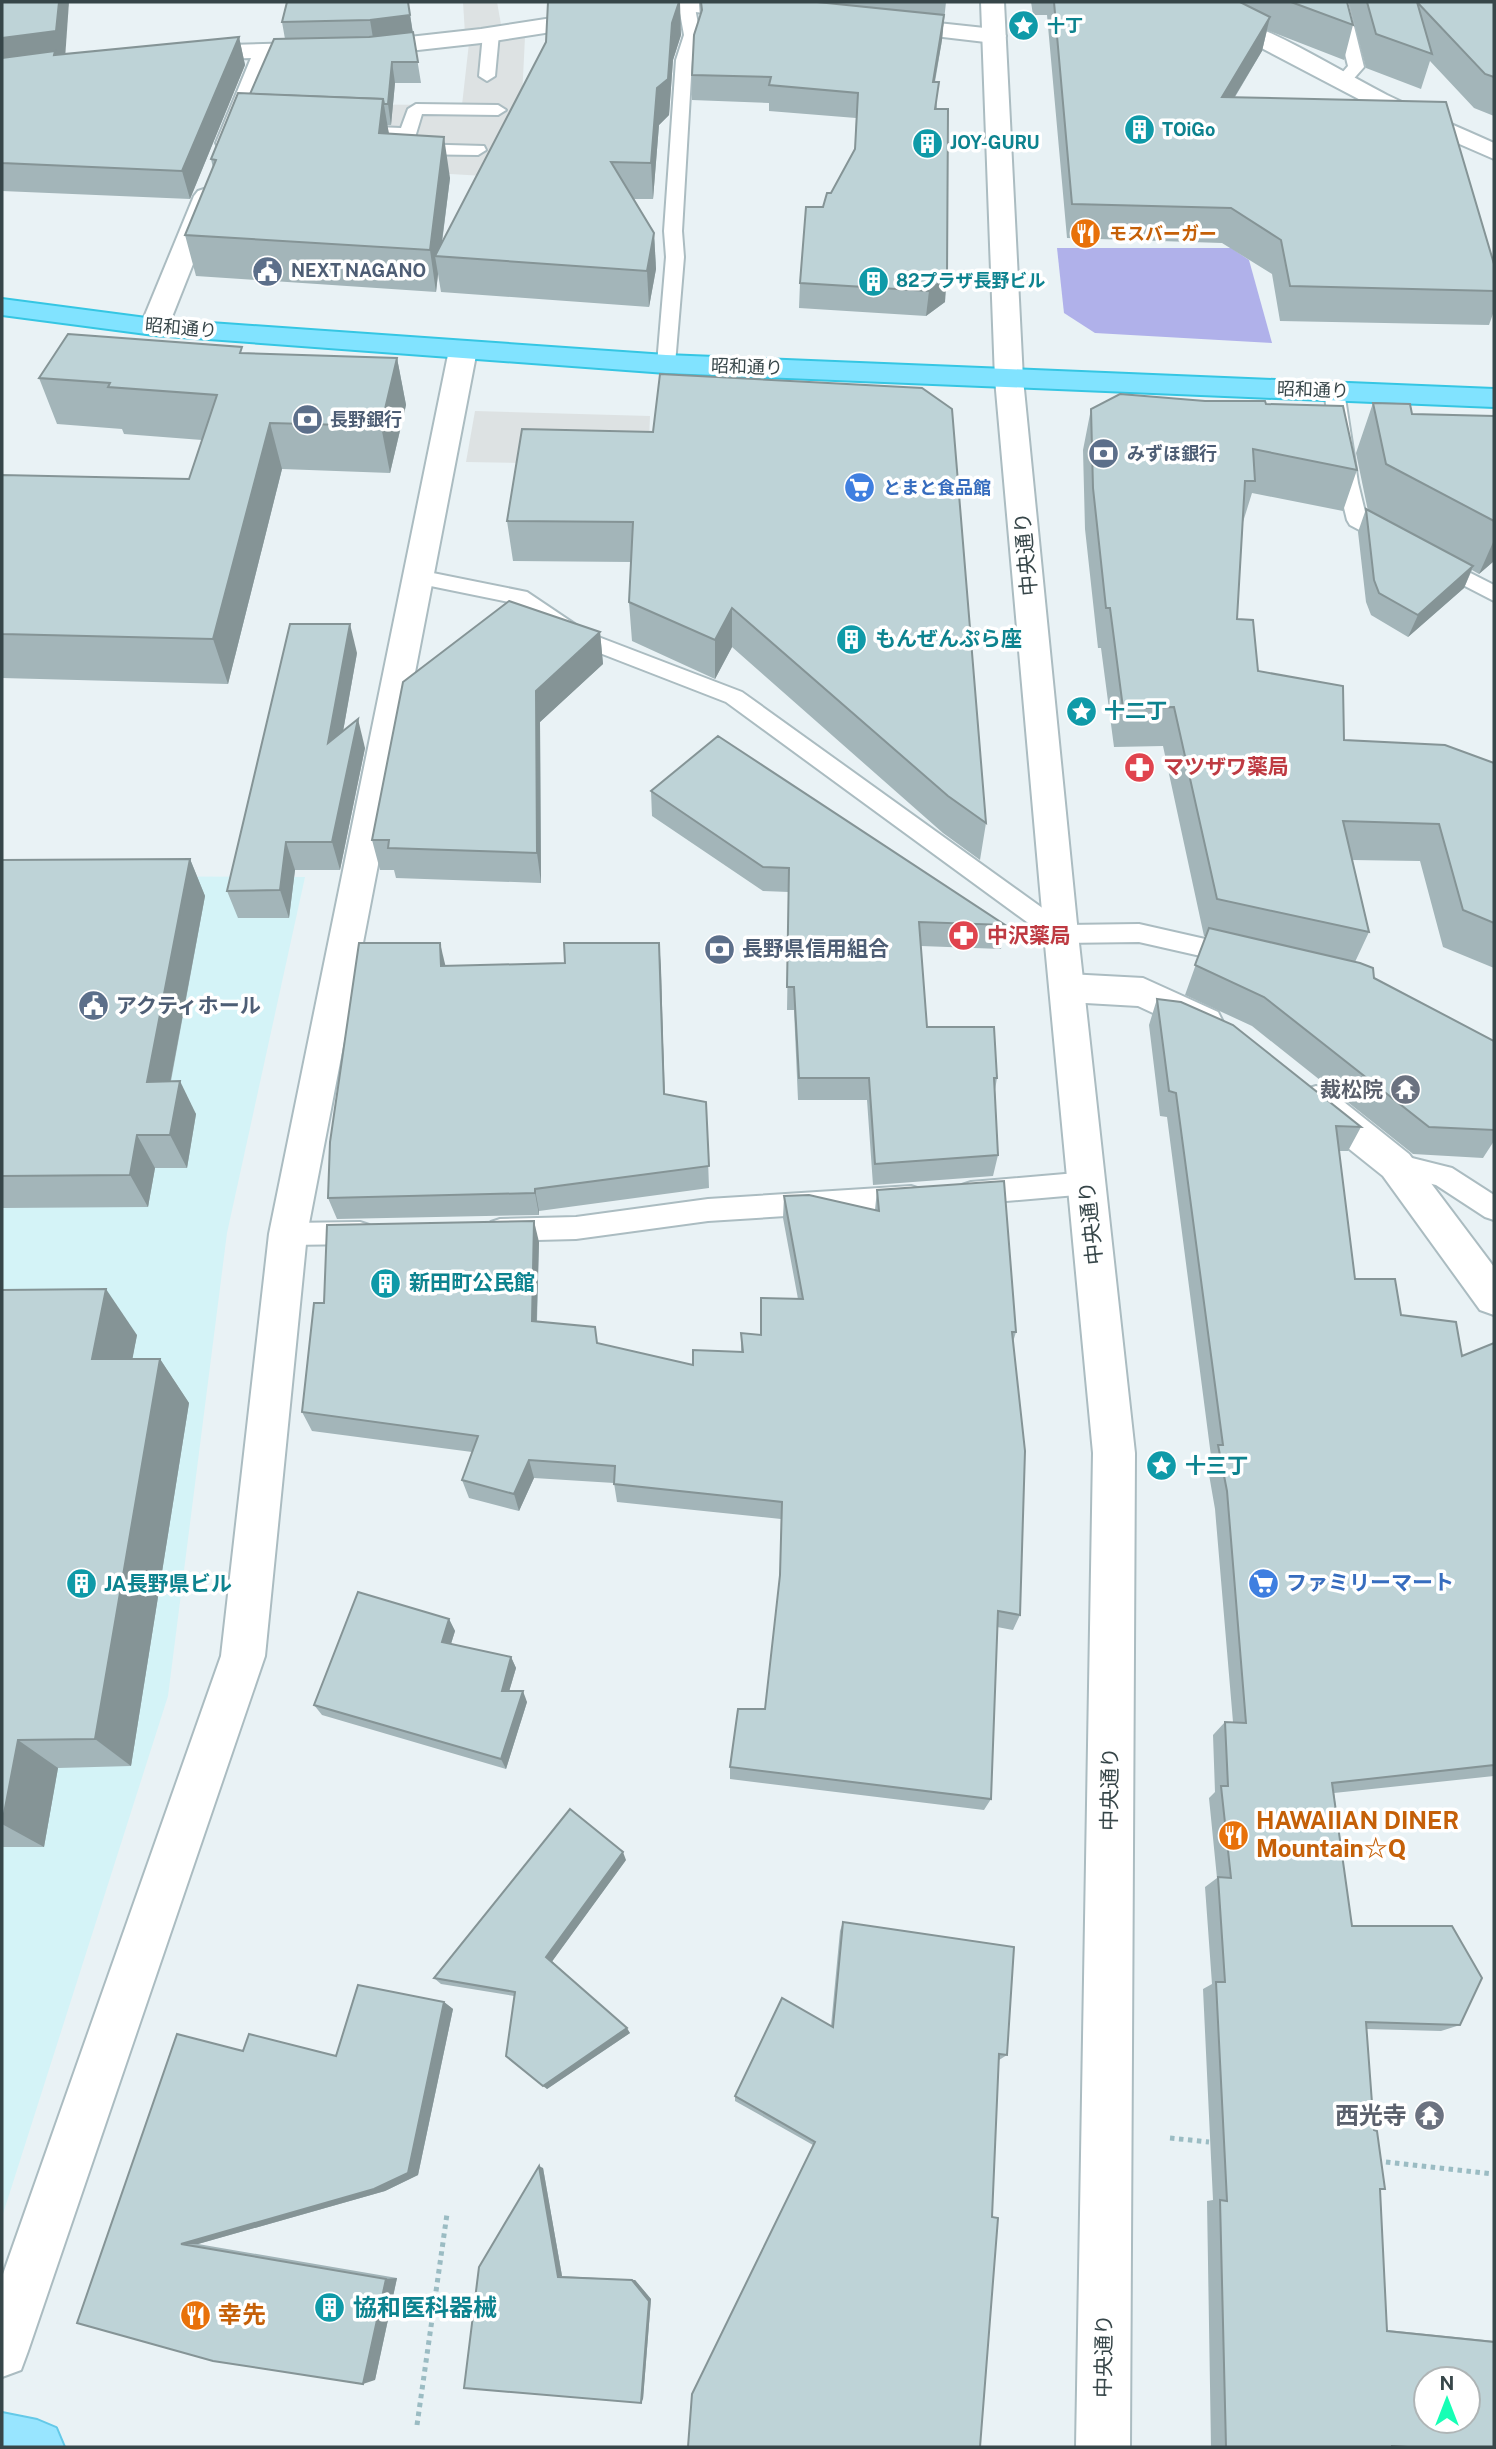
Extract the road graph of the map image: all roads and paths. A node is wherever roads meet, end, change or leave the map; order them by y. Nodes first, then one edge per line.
1 (992, 2) edge
2 (1158, 2) edge
3 (1340, 2) edge
4 (686, 3) edge
5 (767, 13) edge
6 (862, 22) edge
7 (491, 34) junction
8 (994, 36) junction
9 (265, 51) junction
10 (173, 55) edge
11 (487, 76) dead end
12 (1343, 81) junction
13 (498, 110) dead end
14 (341, 131) edge
15 (407, 133) junction
16 (478, 150) dead end
17 (1494, 152) edge
18 (2, 307) edge
19 (154, 327) junction
20 (464, 350) junction
21 (666, 364) junction
22 (1009, 379) junction
23 (1334, 391) junction
24 (1494, 398) edge
25 (418, 577) junction
26 (1494, 594) edge
27 (1061, 934) junction
28 (1258, 960) edge
29 (1068, 988) junction
30 (1237, 1038) edge
31 (1290, 1080) edge
32 (1396, 1165) junction
33 (1088, 1183) junction
34 (1494, 1209) edge
35 (480, 1230) edge
36 (384, 1232) edge
37 (288, 1234) junction
38 (1494, 1298) edge
39 (1170, 2138) dead end
40 (1209, 2142) dead end
41 (1362, 2159) edge
42 (1494, 2174) edge
43 (447, 2214) dead end
44 (2, 2351) edge
45 (417, 2425) dead end
46 (2, 2440) edge
47 (37, 2447) edge
48 (1103, 2447) edge

1 - 8 street, 中央通り
2 - 12 street
3 - 12 lane
4 - 5 street
4 - 7 street
4 - 21 lane
6 - 8 street
7 - 9 street
7 - 11 lane
8 - 22 street, 中央通り
9 - 10 street
9 - 19 street
12 - 17 street
13 - 15 lane
14 - 15 lane
15 - 16 lane
18 - 19 highway, 昭和通り
19 - 20 highway, 昭和通り
20 - 21 highway, 昭和通り
20 - 25 street
21 - 22 highway, 昭和通り
22 - 23 highway, 昭和通り
22 - 27 street, 中央通り
23 - 24 highway, 昭和通り
23 - 26 lane
25 - 27 lane
25 - 37 street
27 - 28 lane
27 - 29 street, 中央通り
29 - 30 street
29 - 33 street, 中央通り
31 - 32 street
32 - 34 lane
32 - 38 street
33 - 35 lane
33 - 48 street, 中央通り
36 - 37 lane
37 - 44 street
39 - 40 path
41 - 42 path
43 - 45 path
46 - 47 main road

